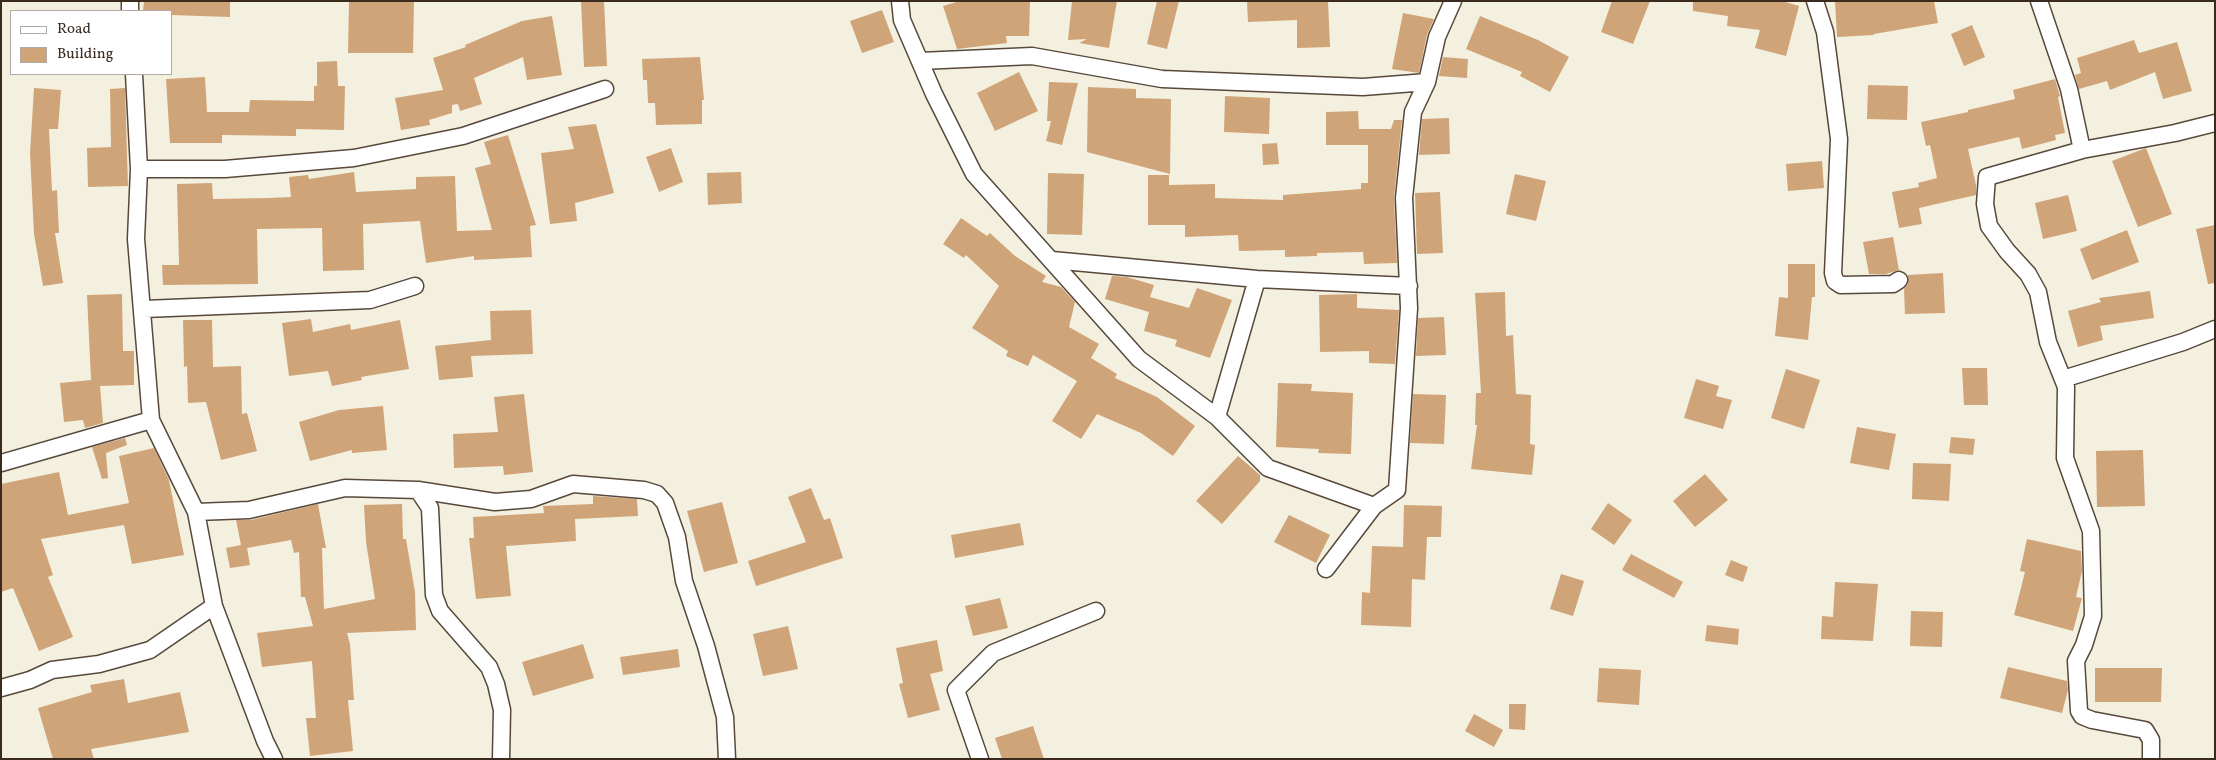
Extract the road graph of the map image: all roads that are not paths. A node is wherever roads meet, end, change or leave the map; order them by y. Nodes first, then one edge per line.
1 (900, 1) edge
2 (1453, 1) edge
3 (1815, 1) edge
4 (2039, 1) edge
5 (920, 61) junction
6 (134, 75) edge
7 (1427, 82) junction
8 (605, 89) dead end
9 (2215, 123) edge
10 (2082, 150) junction
11 (139, 169) junction
12 (1052, 260) junction
13 (1257, 279) junction
14 (1899, 280) dead end
15 (415, 286) dead end
16 (1408, 286) junction
17 (144, 310) junction
18 (2215, 329) edge
19 (2063, 379) junction
20 (1217, 417) junction
21 (151, 420) junction
22 (1, 463) edge
23 (418, 490) junction
24 (1374, 506) junction
25 (196, 512) junction
26 (1326, 569) dead end
27 (214, 606) junction
28 (1096, 611) dead end
29 (1, 688) edge
30 (274, 759) edge
31 (501, 759) edge
32 (727, 759) edge
33 (980, 759) edge
34 (2151, 759) edge

1 - 5 street
2 - 7 street
3 - 14 street
4 - 10 street
5 - 7 street
5 - 12 street
6 - 11 street
7 - 16 street
8 - 11 street
9 - 10 street
10 - 19 street
11 - 17 street
12 - 13 street
12 - 20 street
13 - 16 street
13 - 20 street
15 - 17 street
16 - 24 street
17 - 21 street
18 - 19 street
19 - 34 street
20 - 24 street
21 - 22 street
21 - 25 street
23 - 25 street
23 - 31 street
23 - 32 street
24 - 26 street
25 - 27 street
27 - 29 street
27 - 30 street
28 - 33 street

